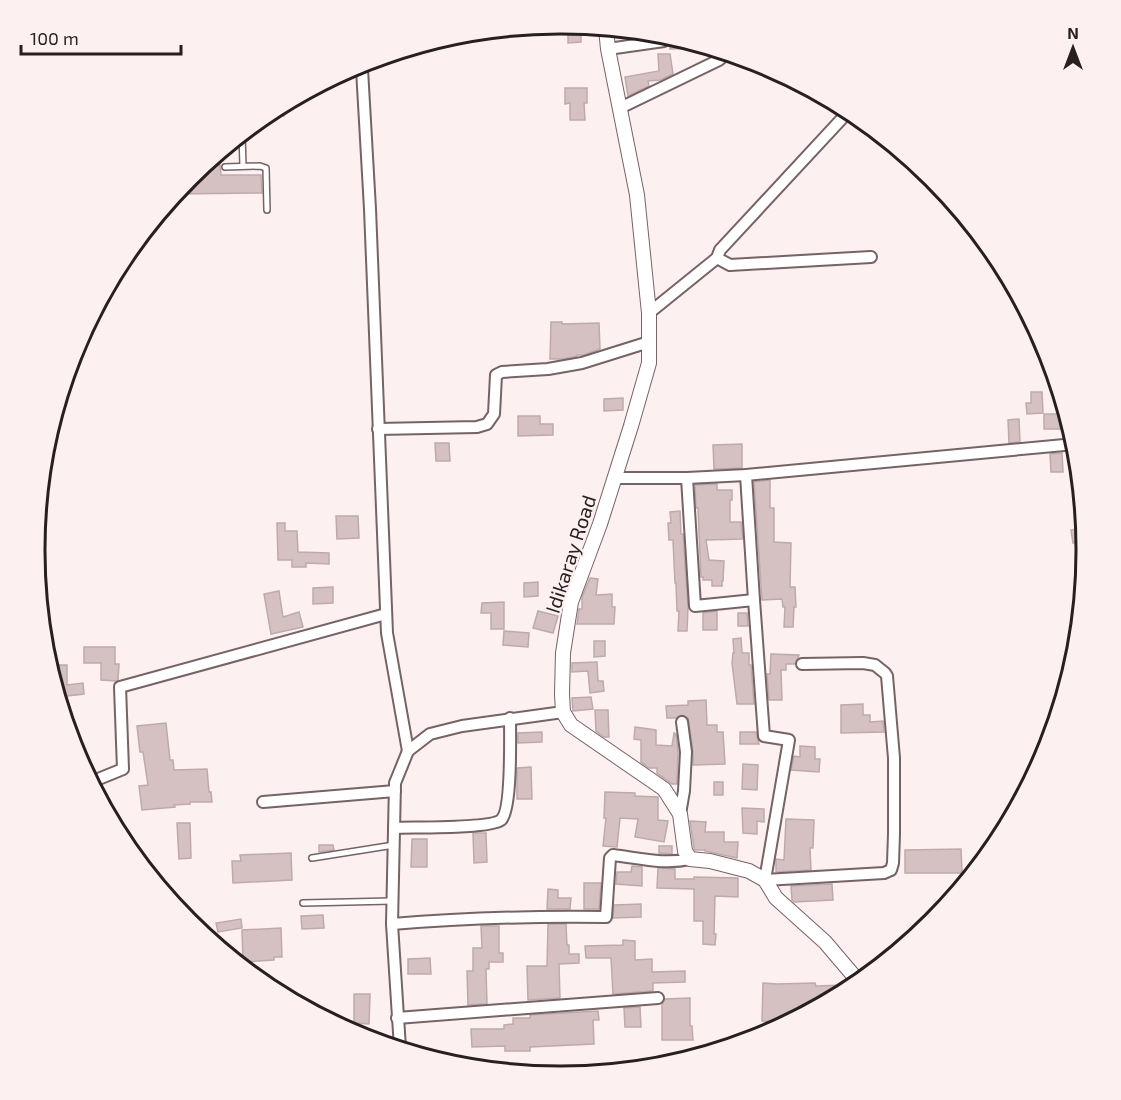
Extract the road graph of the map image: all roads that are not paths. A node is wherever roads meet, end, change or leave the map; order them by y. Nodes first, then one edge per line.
1 (607, 37) edge
2 (652, 43) edge
3 (608, 49) junction
4 (719, 60) edge
5 (362, 74) edge
6 (620, 108) junction
7 (842, 118) edge
8 (242, 145) edge
9 (243, 166) junction
10 (225, 167) dead end
11 (267, 210) dead end
12 (871, 257) dead end
13 (717, 258) junction
14 (649, 313) junction
15 (649, 342) junction
16 (378, 429) junction
17 (1065, 445) edge
18 (746, 475) junction
19 (615, 478) junction
20 (687, 478) junction
21 (754, 600) junction
22 (386, 614) junction
23 (802, 664) dead end
24 (563, 712) junction
25 (510, 718) junction
26 (682, 722) dead end
27 (408, 751) junction
28 (99, 779) edge
29 (394, 791) junction
30 (263, 802) dead end
31 (681, 814) junction
32 (394, 828) junction
33 (393, 845) junction
34 (312, 858) dead end
35 (690, 859) junction
36 (765, 880) junction
37 (392, 901) junction
38 (303, 903) dead end
39 (392, 924) junction
40 (853, 975) edge
41 (658, 998) dead end
42 (397, 1018) junction
43 (399, 1039) edge

1 - 3 street, Idikaray Road
2 - 3 street
3 - 6 street, Idikaray Road
4 - 6 street
5 - 16 street
6 - 14 street, Idikaray Road
7 - 13 street
8 - 9 lane
9 - 10 lane
9 - 11 lane
12 - 13 street
13 - 14 street
14 - 15 street, Idikaray Road
15 - 16 street
15 - 19 street, Idikaray Road
16 - 22 street
17 - 18 street
18 - 20 street
18 - 21 street
19 - 20 street
19 - 24 street, Idikaray Road
20 - 21 street
21 - 36 street
22 - 27 street
22 - 28 street
23 - 36 street
24 - 25 street
24 - 31 street
25 - 27 street
25 - 32 street
26 - 31 street
27 - 29 street
29 - 30 street
29 - 32 street
31 - 35 street
32 - 33 street
33 - 34 lane
33 - 37 street
35 - 36 street
35 - 39 street
36 - 40 street
37 - 38 lane
37 - 39 street
39 - 42 street
41 - 42 street
42 - 43 street

